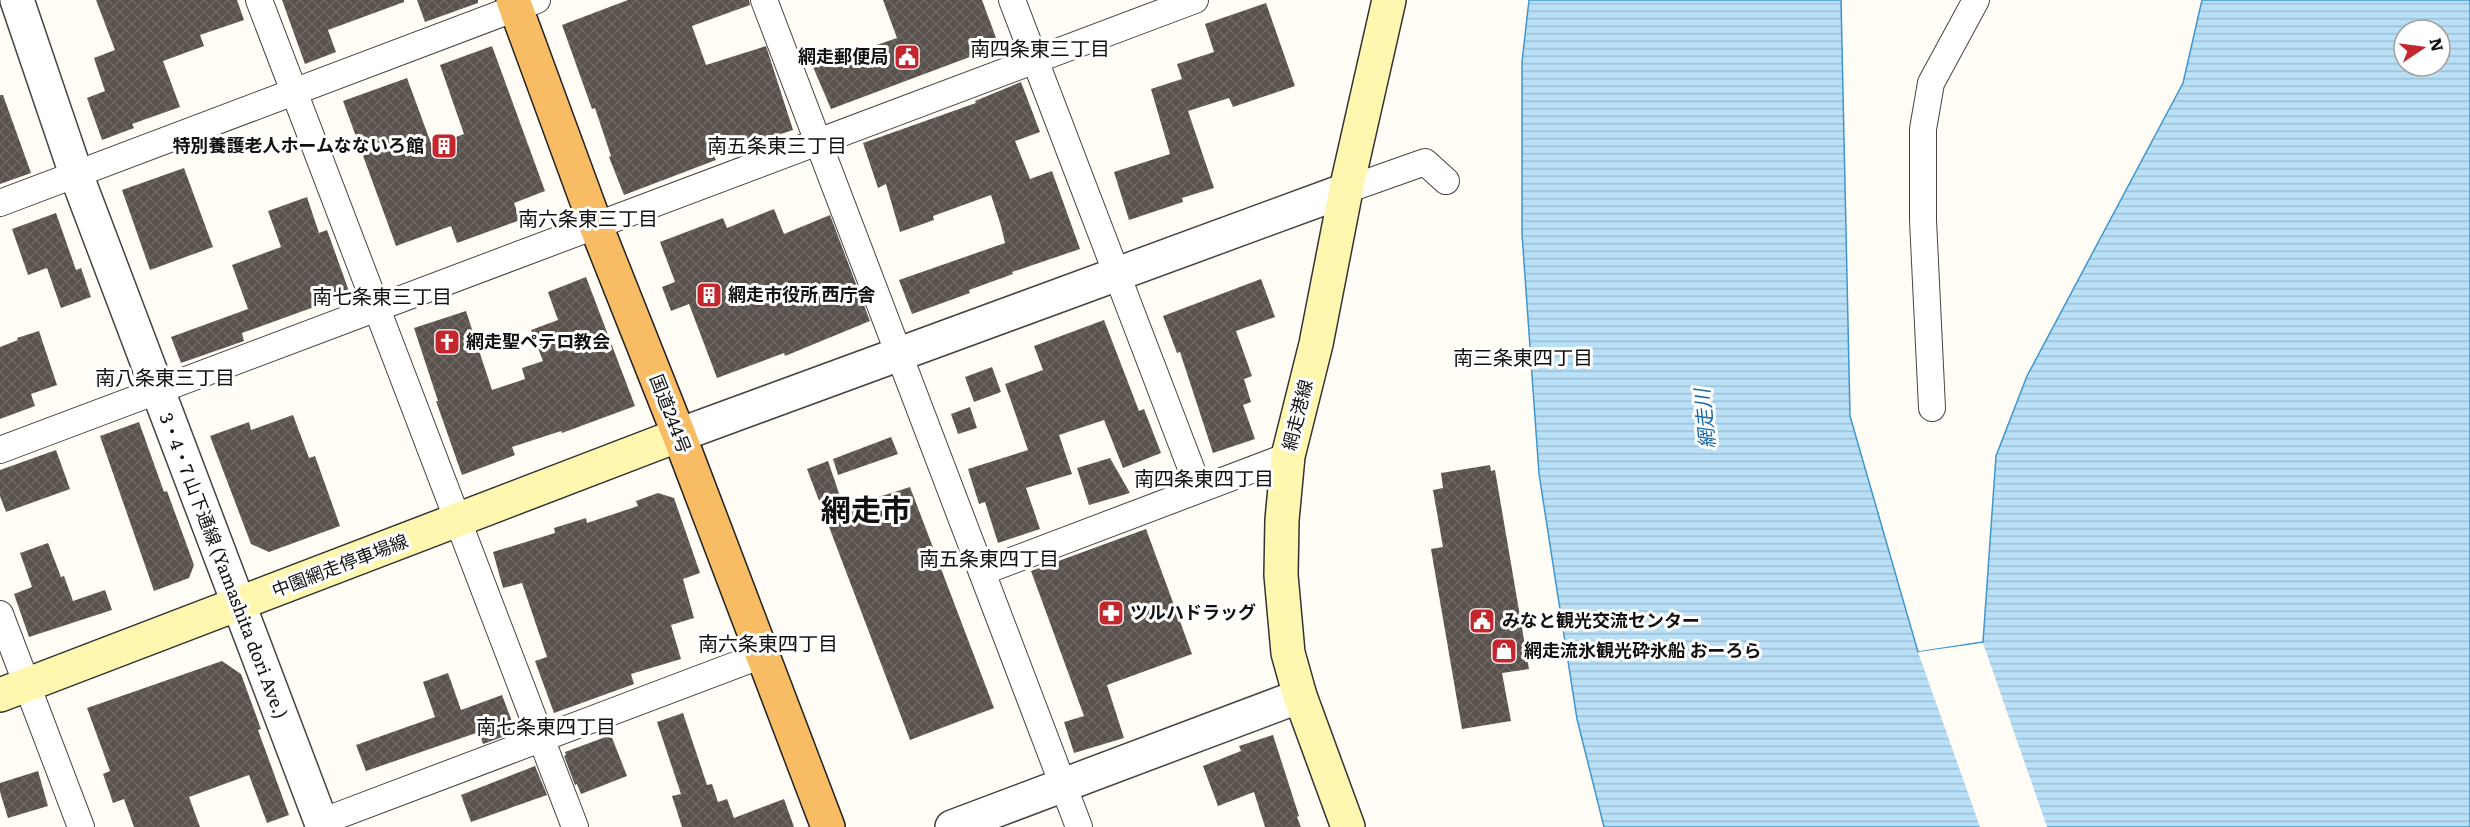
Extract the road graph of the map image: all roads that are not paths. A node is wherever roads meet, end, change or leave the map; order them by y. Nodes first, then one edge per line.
1 (17, 0) edge
2 (259, 0) edge
3 (764, 0) edge
4 (1012, 0) edge
5 (1195, 0) edge
6 (1389, 0) edge
7 (1976, 0) edge
8 (522, 3) edge
9 (1035, 60) junction
10 (294, 92) junction
11 (818, 142) junction
12 (76, 174) junction
13 (1446, 181) dead end
14 (1346, 190) junction
15 (0, 203) edge
16 (596, 226) junction
17 (1117, 274) junction
18 (377, 308) junction
19 (899, 354) junction
20 (156, 391) junction
21 (1932, 408) dead end
22 (679, 435) junction
23 (0, 450) edge
24 (1288, 456) junction
25 (1199, 489) junction
26 (458, 521) junction
27 (982, 572) junction
28 (238, 605) junction
29 (0, 614) edge
30 (762, 655) junction
31 (13, 690) edge
32 (1300, 696) junction
33 (541, 739) junction
34 (1062, 784) junction
35 (322, 824) edge
36 (81, 827) edge
37 (575, 827) edge
38 (828, 827) edge
39 (952, 827) edge
40 (1079, 827) edge
41 (1348, 827) edge

1 - 12 street, 3・4・7 山下通線 (Yamashita dori Ave.)
2 - 10 street
3 - 11 street
4 - 9 street
5 - 9 street
6 - 14 main road, 網走港線
7 - 21 street
8 - 10 street
8 - 16 highway, 国道244号
9 - 11 street
9 - 17 street
10 - 12 street
10 - 18 street
11 - 16 street
11 - 19 street
12 - 15 street
12 - 20 street, 3・4・7 山下通線 (Yamashita dori Ave.)
13 - 14 street
14 - 17 street
14 - 24 main road, 網走港線
16 - 18 street
16 - 22 highway, 国道244号
17 - 19 street
17 - 25 street
18 - 20 street
18 - 26 street
19 - 22 street
19 - 27 street
20 - 23 street
20 - 28 street, 3・4・7 山下通線 (Yamashita dori Ave.)
22 - 26 main road, 中園網走停車場線
22 - 30 highway, 国道244号
24 - 25 street
24 - 32 main road, 網走港線
25 - 27 street
26 - 28 main road, 中園網走停車場線
26 - 33 street
27 - 34 street
28 - 31 main road, 中園網走停車場線
28 - 35 street, 3・4・7 山下通線 (Yamashita dori Ave.)
29 - 31 street
30 - 33 street
30 - 38 highway, 国道244号
31 - 36 street
32 - 34 street
32 - 41 main road, 網走港線
33 - 35 street
33 - 37 street
34 - 39 street
34 - 40 street

